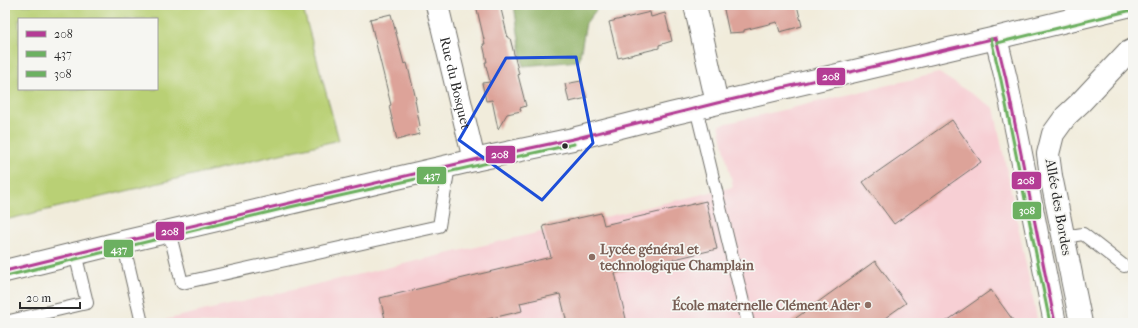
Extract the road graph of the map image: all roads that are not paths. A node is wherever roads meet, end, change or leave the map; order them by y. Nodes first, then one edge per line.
1 (437, 5) edge
2 (695, 5) edge
3 (1131, 5) edge
4 (996, 38) junction
5 (1133, 50) edge
6 (718, 103) junction
7 (696, 108) junction
8 (474, 160) junction
9 (449, 166) junction
10 (169, 231) junction
11 (1064, 237) junction
12 (123, 242) junction
13 (75, 253) junction
14 (1124, 266) dead end
15 (5, 270) edge
16 (5, 322) edge
17 (142, 323) edge
18 (748, 323) edge
19 (1055, 323) edge
20 (1081, 323) edge

1 - 8 street, Rue du Bosquet
2 - 6 street
3 - 4 street
4 - 6 street
4 - 19 street
5 - 11 street, Allée des Bordes
6 - 7 street
7 - 8 street
7 - 18 lane
8 - 9 street
9 - 10 street
9 - 10 lane
10 - 12 street
11 - 14 lane
11 - 20 street, Allée des Bordes
12 - 13 street
12 - 17 lane
13 - 15 street
13 - 16 lane

